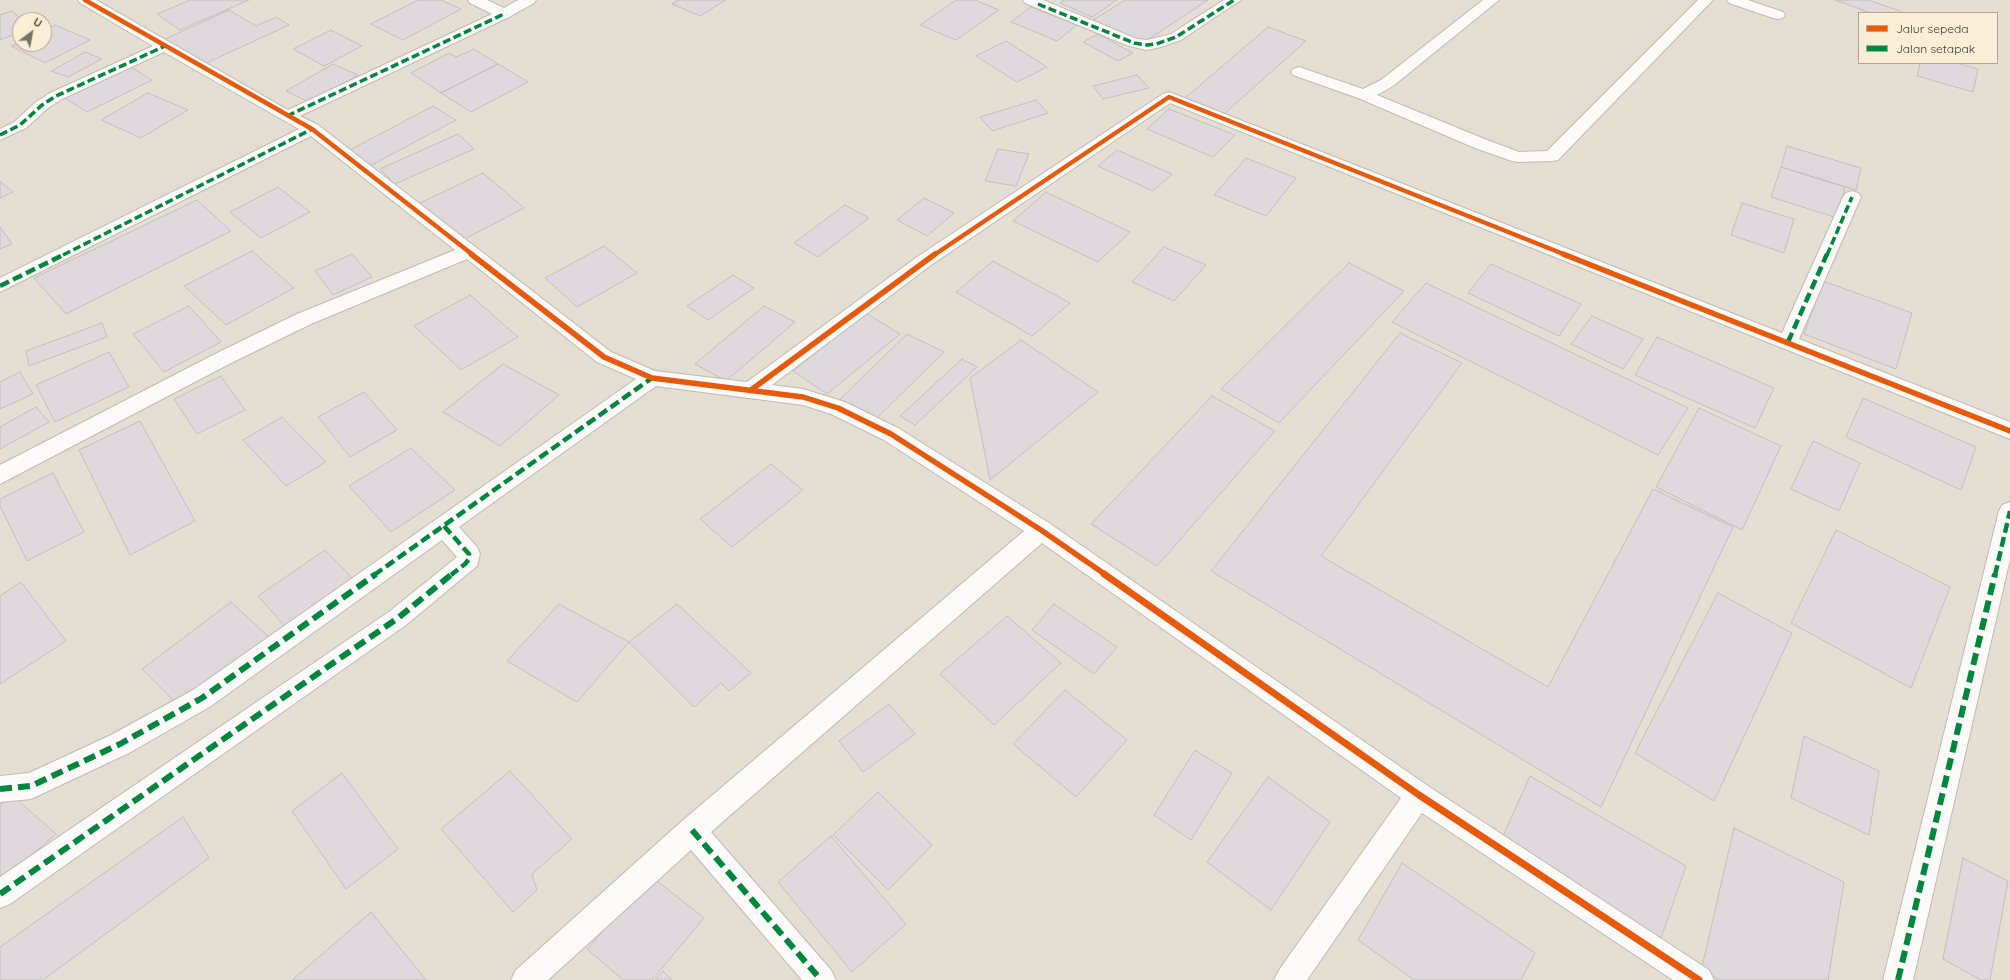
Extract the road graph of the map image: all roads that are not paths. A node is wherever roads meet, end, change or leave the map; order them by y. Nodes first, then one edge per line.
1 (85, 0) edge
2 (475, 0) edge
3 (529, 0) edge
4 (1234, 0) edge
5 (1492, 0) edge
6 (1706, 0) edge
7 (1734, 0) edge
8 (1038, 1) edge
9 (504, 14) junction
10 (1778, 15) dead end
11 (165, 46) junction
12 (1299, 72) dead end
13 (1364, 95) junction
14 (287, 116) junction
15 (312, 129) junction
16 (0, 135) edge
17 (1852, 197) dead end
18 (468, 252) junction
19 (0, 286) edge
20 (1788, 342) junction
21 (652, 378) junction
22 (752, 390) junction
23 (2010, 431) edge
24 (0, 475) edge
25 (2010, 511) edge
26 (444, 526) junction
27 (1041, 530) junction
28 (0, 789) edge
29 (1419, 795) junction
30 (692, 830) junction
31 (0, 894) edge
32 (526, 980) edge
33 (822, 980) edge
34 (1290, 980) edge
35 (1699, 980) edge
36 (1898, 980) edge

1 - 11 street
2 - 9 street
3 - 9 street
4 - 8 street
5 - 13 street
6 - 13 street
7 - 10 street
9 - 14 street
11 - 14 street
11 - 16 street
12 - 13 street
14 - 15 street
15 - 18 street
15 - 19 street
17 - 20 street
18 - 21 street
18 - 24 street
20 - 22 street
20 - 23 street
21 - 22 street
21 - 26 street
22 - 27 street
25 - 36 street
26 - 28 street
26 - 31 street
27 - 29 street
27 - 30 street
29 - 34 street
29 - 35 street
30 - 32 street
30 - 33 street

